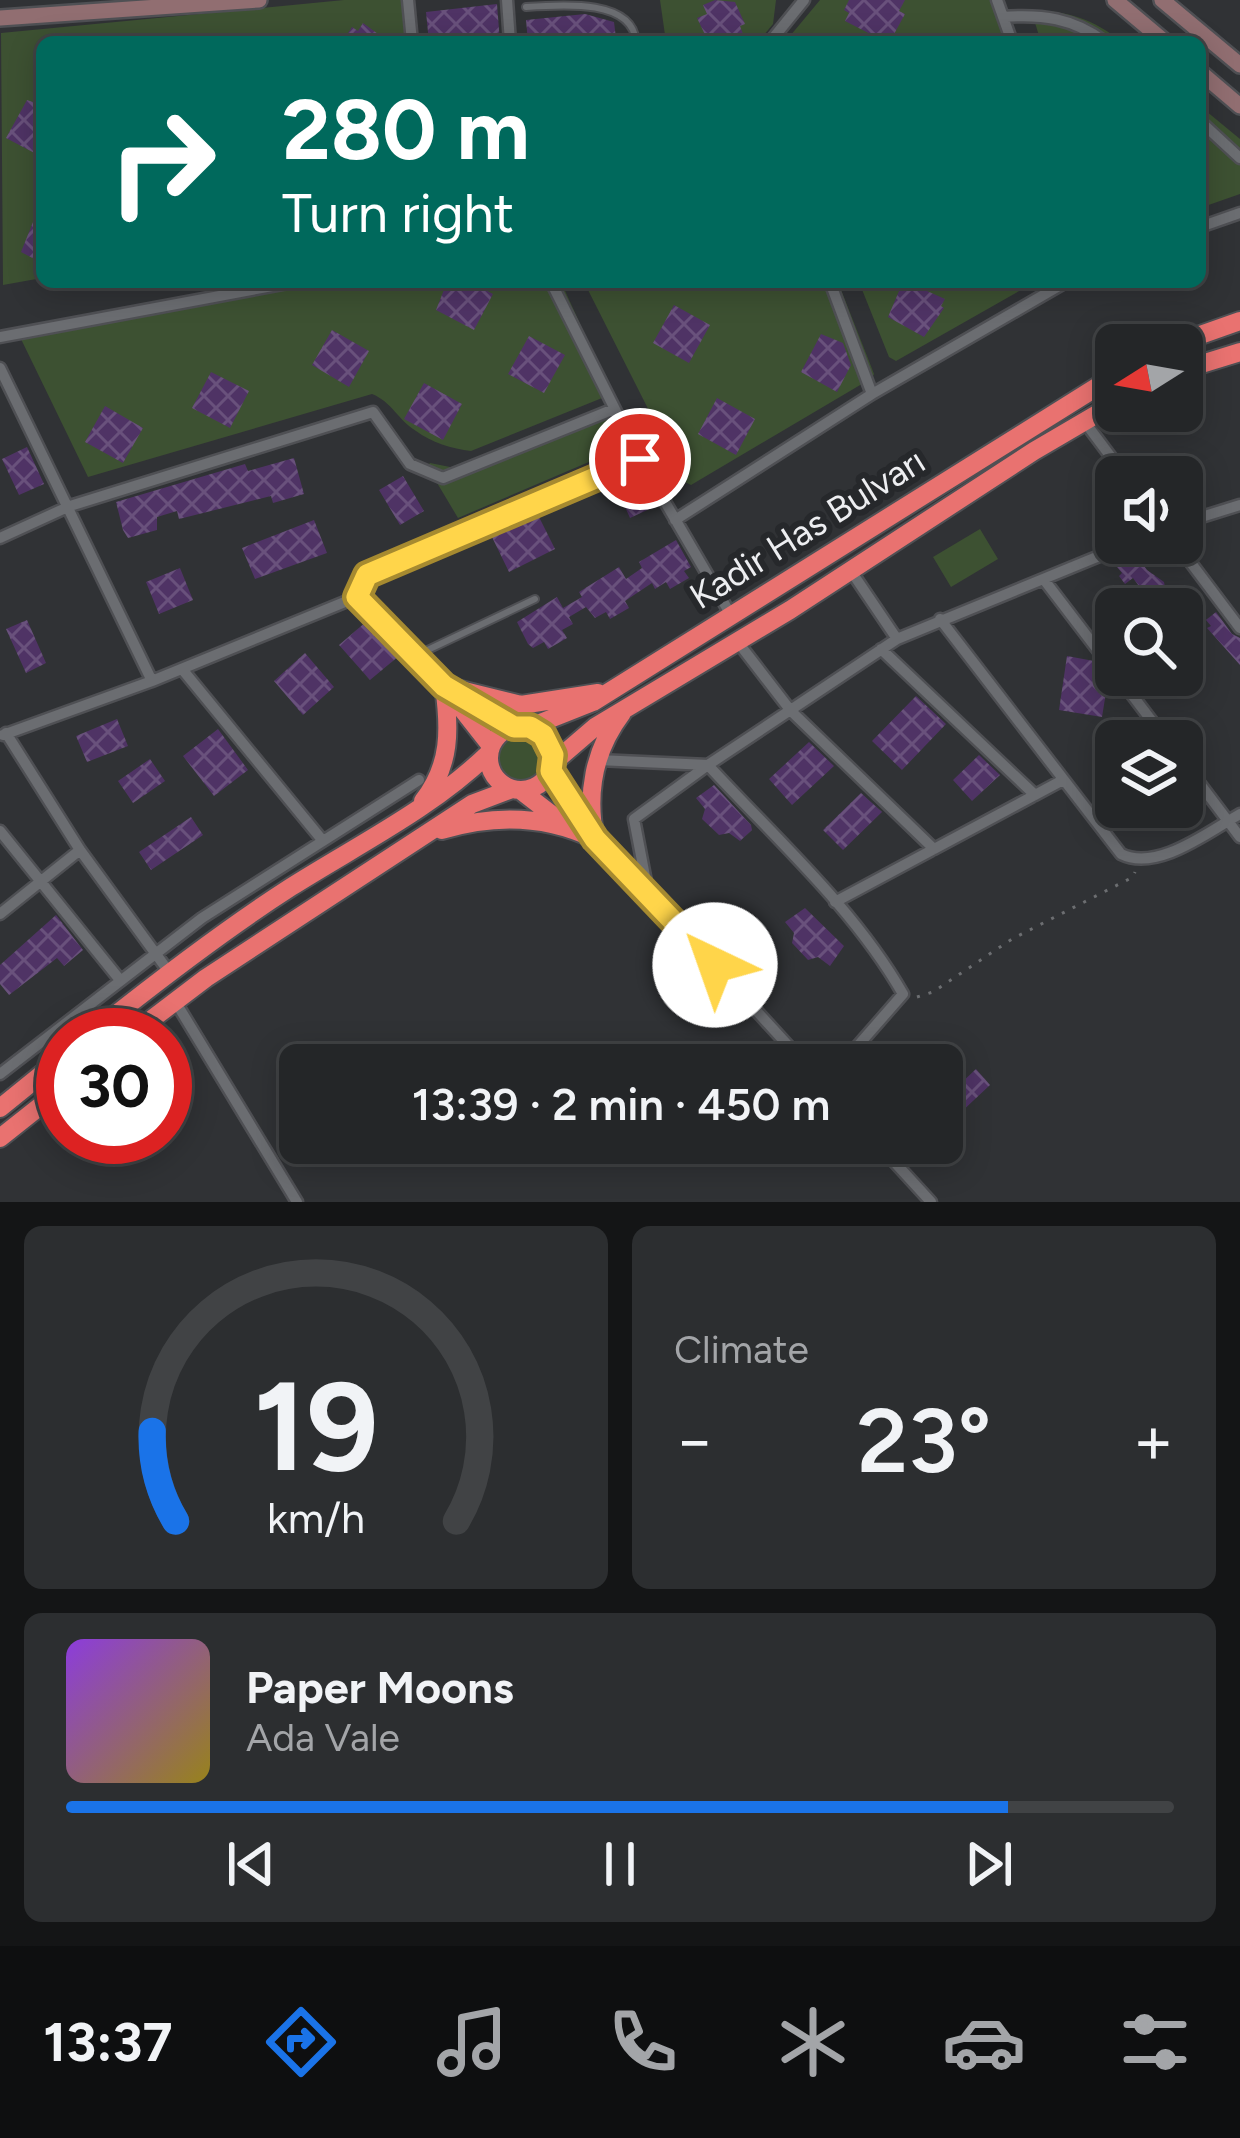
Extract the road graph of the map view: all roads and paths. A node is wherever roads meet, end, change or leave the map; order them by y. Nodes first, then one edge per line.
1 (259, 0) edge
2 (408, 0) edge
3 (506, 0) edge
4 (804, 0) edge
5 (997, 0) edge
6 (1115, 0) edge
7 (1162, 0) edge
8 (563, 2) edge
9 (526, 7) dead end
10 (1003, 17) junction
11 (0, 18) edge
12 (411, 36) edge
13 (509, 36) edge
14 (635, 36) edge
15 (775, 36) edge
16 (1010, 36) edge
17 (1097, 36) edge
18 (1158, 36) edge
19 (1205, 36) edge
20 (1206, 37) edge
21 (1240, 65) edge
22 (1206, 77) edge
23 (1240, 106) edge
24 (1206, 127) edge
25 (1240, 158) edge
26 (1240, 213) edge
27 (1206, 225) edge
28 (262, 288) edge
29 (553, 288) edge
30 (832, 288) edge
31 (1056, 288) edge
32 (1240, 321) edge
33 (1203, 334) edge
34 (0, 337) edge
35 (1240, 352) edge
36 (1203, 363) edge
37 (0, 368) edge
38 (1095, 388) edge
39 (872, 394) junction
40 (614, 409) junction
41 (1095, 415) edge
42 (1084, 421) junction
43 (1110, 456) edge
44 (640, 459) junction
45 (1240, 505) edge
46 (70, 506) junction
47 (1203, 516) edge
48 (675, 520) junction
49 (0, 538) edge
50 (1095, 558) edge
51 (1192, 564) edge
52 (851, 572) junction
53 (1045, 580) junction
54 (357, 597) junction
55 (535, 599) dead end
56 (731, 616) junction
57 (940, 620) junction
58 (1240, 628) edge
59 (897, 639) junction
60 (737, 641) junction
61 (1095, 646) edge
62 (881, 650) junction
63 (415, 656) junction
64 (182, 669) junction
65 (152, 681) junction
66 (444, 686) junction
67 (617, 687) junction
68 (1133, 696) edge
69 (626, 708) junction
70 (790, 711) junction
71 (1151, 720) edge
72 (522, 727) junction
73 (3, 735) edge
74 (490, 750) junction
75 (598, 760) junction
76 (708, 765) junction
77 (552, 767) junction
78 (1063, 780) junction
79 (419, 781) dead end
80 (1203, 783) edge
81 (516, 790) junction
82 (1035, 795) junction
83 (412, 813) junction
84 (1234, 818) edge
85 (568, 826) junction
86 (0, 831) edge
87 (1240, 837) edge
88 (595, 839) junction
89 (413, 842) junction
90 (317, 845) junction
91 (934, 849) junction
92 (80, 850) junction
93 (1140, 861) junction
94 (326, 866) junction
95 (40, 882) junction
96 (647, 892) junction
97 (835, 902) junction
98 (0, 914) edge
99 (156, 953) junction
100 (169, 972) junction
101 (120, 980) junction
102 (904, 994) junction
103 (175, 1001) junction
104 (124, 1008) edge
105 (166, 1008) edge
106 (787, 1044) edge
107 (860, 1044) edge
108 (0, 1074) edge
109 (36, 1079) edge
110 (0, 1108) edge
111 (36, 1109) edge
112 (0, 1138) edge
113 (897, 1164) edge
114 (297, 1202) edge
115 (931, 1202) edge

1 - 11 street
2 - 12 street
3 - 13 street
4 - 15 street
5 - 10 street
6 - 18 street
7 - 19 street
8 - 9 lane
8 - 14 lane
10 - 16 street
10 - 17 street
20 - 21 street
22 - 23 street
24 - 25 street
26 - 27 street
28 - 34 street
29 - 40 street
30 - 39 street
31 - 39 street
32 - 33 highway
35 - 36 highway
37 - 46 street
38 - 56 highway, Kadir Has Bulvarı
39 - 48 street
40 - 44 street
40 - 46 street
41 - 42 highway, Kadir Has Bulvarı
42 - 43 street
42 - 52 highway, Kadir Has Bulvarı
44 - 48 street
44 - 54 street
45 - 47 street
46 - 49 street
46 - 65 street
48 - 56 street
50 - 53 street
51 - 58 street
52 - 59 street
52 - 60 highway, Kadir Has Bulvarı
53 - 57 street
53 - 61 street
54 - 63 street
54 - 64 street
55 - 63 lane
56 - 67 highway, Kadir Has Bulvarı
57 - 59 street
57 - 78 street
59 - 62 street
60 - 69 highway, Kadir Has Bulvarı
60 - 70 street
62 - 70 street
62 - 82 street
63 - 66 street
64 - 65 street
64 - 90 street
65 - 73 street
66 - 67 highway
66 - 72 highway
66 - 74 highway
66 - 83 highway
67 - 72 highway, Kadir Has Bulvarı
68 - 71 street
69 - 75 highway
69 - 77 highway, Kadir Has Bulvarı
70 - 76 street
70 - 91 street
72 - 74 highway
72 - 77 highway
73 - 92 street
74 - 81 highway
74 - 83 highway
75 - 76 street
75 - 88 highway
76 - 96 street
76 - 97 street
77 - 81 highway
77 - 88 highway
78 - 82 street
78 - 93 street
79 - 90 street
80 - 84 street
81 - 85 highway
81 - 89 highway
82 - 91 street
83 - 94 highway
84 - 87 street
84 - 93 street
85 - 88 highway
85 - 89 highway
86 - 95 street
88 - 96 street
89 - 103 highway
90 - 94 street
90 - 99 street
91 - 97 street
92 - 95 street
92 - 99 street
93 - 102 path
94 - 100 highway
95 - 98 street
95 - 101 street
96 - 106 street
97 - 102 street
99 - 100 street
99 - 101 street
100 - 104 highway
101 - 108 street
102 - 107 street
103 - 105 highway
103 - 114 street
109 - 110 highway
111 - 112 highway
113 - 115 street

